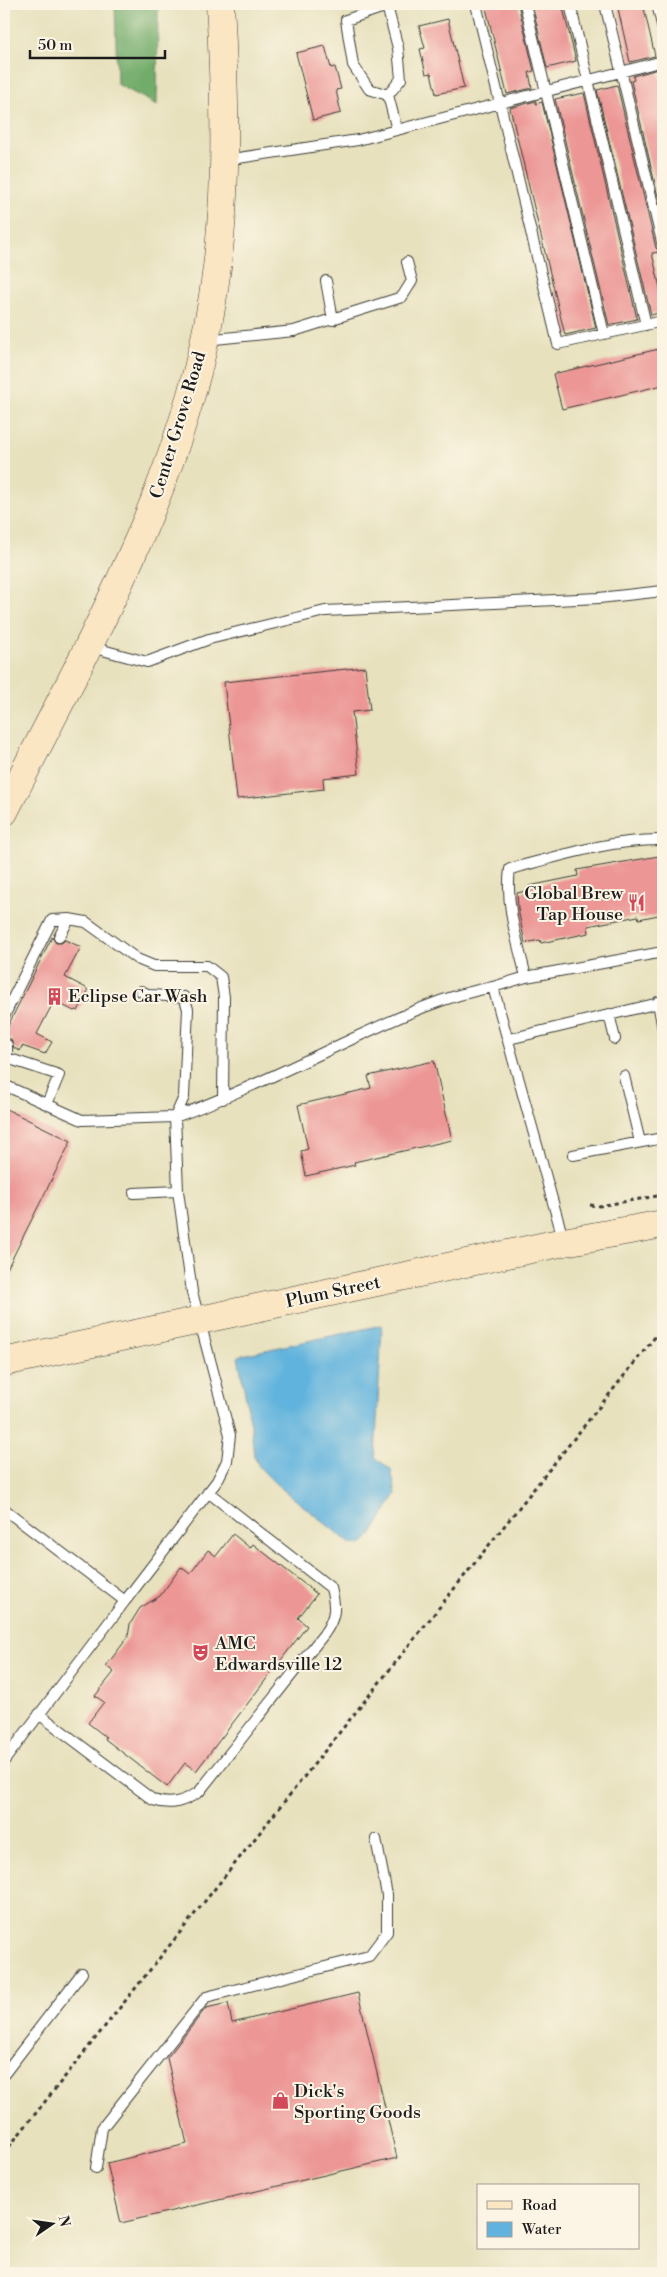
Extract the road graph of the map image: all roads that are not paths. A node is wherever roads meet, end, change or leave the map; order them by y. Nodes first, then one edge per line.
1 (220, 4) edge
2 (476, 4) edge
3 (526, 4) edge
4 (570, 4) edge
5 (605, 4) edge
6 (657, 4) edge
7 (663, 29) edge
8 (663, 61) edge
9 (621, 71) junction
10 (588, 80) junction
11 (546, 90) junction
12 (388, 94) junction
13 (500, 102) junction
14 (397, 130) junction
15 (224, 160) junction
16 (663, 246) edge
17 (407, 262) dead end
18 (326, 282) dead end
19 (333, 320) junction
20 (663, 321) edge
21 (646, 324) junction
22 (604, 334) junction
23 (204, 340) junction
24 (663, 591) edge
25 (87, 646) junction
26 (4, 812) edge
27 (663, 840) edge
28 (69, 920) junction
29 (59, 937) dead end
30 (663, 952) edge
31 (526, 978) junction
32 (493, 987) junction
33 (141, 991) dead end
34 (661, 1002) edge
35 (609, 1014) junction
36 (4, 1016) edge
37 (663, 1030) edge
38 (509, 1039) junction
39 (615, 1039) dead end
40 (7, 1045) dead end
41 (5, 1059) edge
42 (624, 1076) dead end
43 (4, 1085) edge
44 (223, 1099) junction
45 (47, 1104) junction
46 (175, 1118) junction
47 (663, 1138) edge
48 (640, 1142) junction
49 (573, 1155) dead end
50 (178, 1191) junction
51 (134, 1193) dead end
52 (663, 1224) edge
53 (564, 1242) junction
54 (200, 1321) junction
55 (4, 1362) edge
56 (208, 1492) junction
57 (4, 1509) edge
58 (125, 1601) junction
59 (39, 1714) junction
60 (4, 1761) edge
61 (376, 1839) dead end
62 (82, 1973) dead end
63 (4, 2074) edge
64 (96, 2168) dead end

1 - 15 street, Center Grove Road
2 - 13 lane
3 - 11 lane
4 - 10 lane
5 - 9 lane
6 - 7 lane
8 - 9 lane
9 - 10 lane
9 - 16 lane
10 - 11 lane
10 - 21 lane
11 - 13 lane
11 - 22 lane
12 - 12 lane
12 - 14 lane
13 - 14 lane
13 - 22 lane
14 - 15 lane
15 - 23 street, Center Grove Road
17 - 19 lane
18 - 19 lane
19 - 23 lane
20 - 21 lane
21 - 22 lane
23 - 25 street, Center Grove Road
24 - 25 lane
25 - 26 street, Center Grove Road
27 - 31 lane
28 - 29 lane
28 - 36 lane
28 - 44 lane
30 - 31 lane
31 - 32 lane
32 - 38 lane
32 - 44 lane
33 - 46 lane
34 - 35 lane
34 - 37 lane
35 - 38 lane
35 - 39 lane
38 - 53 lane
40 - 41 lane
41 - 45 lane
42 - 48 lane
43 - 45 lane
44 - 46 lane
45 - 46 lane
46 - 50 lane
47 - 48 lane
48 - 49 lane
50 - 51 lane
50 - 54 lane
52 - 53 street, Plum Street
53 - 54 street, Plum Street
54 - 55 street, Plum Street
54 - 56 lane
56 - 58 lane
56 - 59 lane
57 - 58 lane
58 - 59 lane
59 - 60 lane
61 - 64 lane
62 - 63 lane

